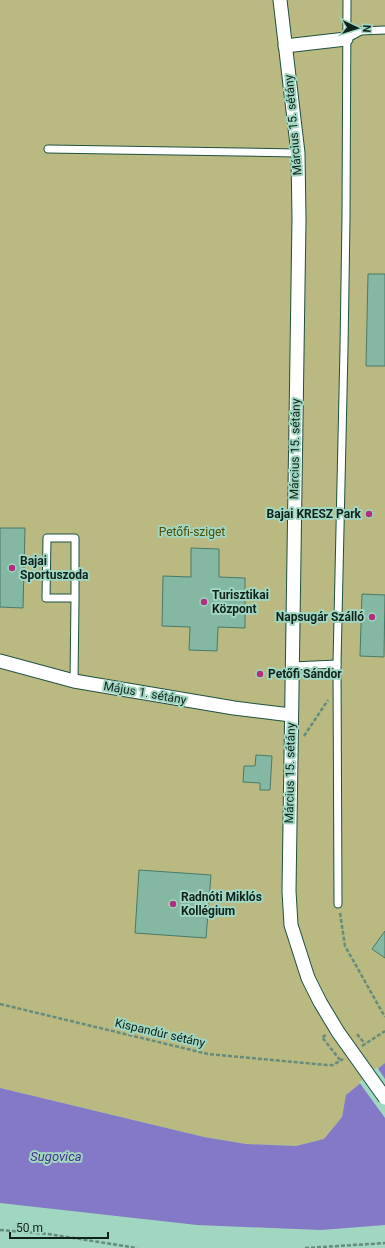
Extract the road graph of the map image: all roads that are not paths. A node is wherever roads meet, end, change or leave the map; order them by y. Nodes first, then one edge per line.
1 (280, 0) edge
2 (347, 0) edge
3 (385, 30) edge
4 (346, 38) junction
5 (285, 46) junction
6 (48, 149) dead end
7 (298, 153) junction
8 (75, 598) junction
9 (0, 662) edge
10 (337, 664) junction
11 (292, 666) junction
12 (74, 681) junction
13 (291, 715) junction
14 (338, 904) road end
15 (385, 1098) edge

1 - 5 street, Március 15. sétány
2 - 4 lane
3 - 4 lane
4 - 5 street
4 - 10 lane
5 - 7 street, Március 15. sétány
6 - 7 lane
7 - 11 street, Március 15. sétány
8 - 8 lane
8 - 12 lane
9 - 12 street, Május 1. sétány
10 - 11 lane
10 - 14 lane
11 - 13 street, Március 15. sétány
12 - 13 street, Május 1. sétány
13 - 15 street, Március 15. sétány, bridge

